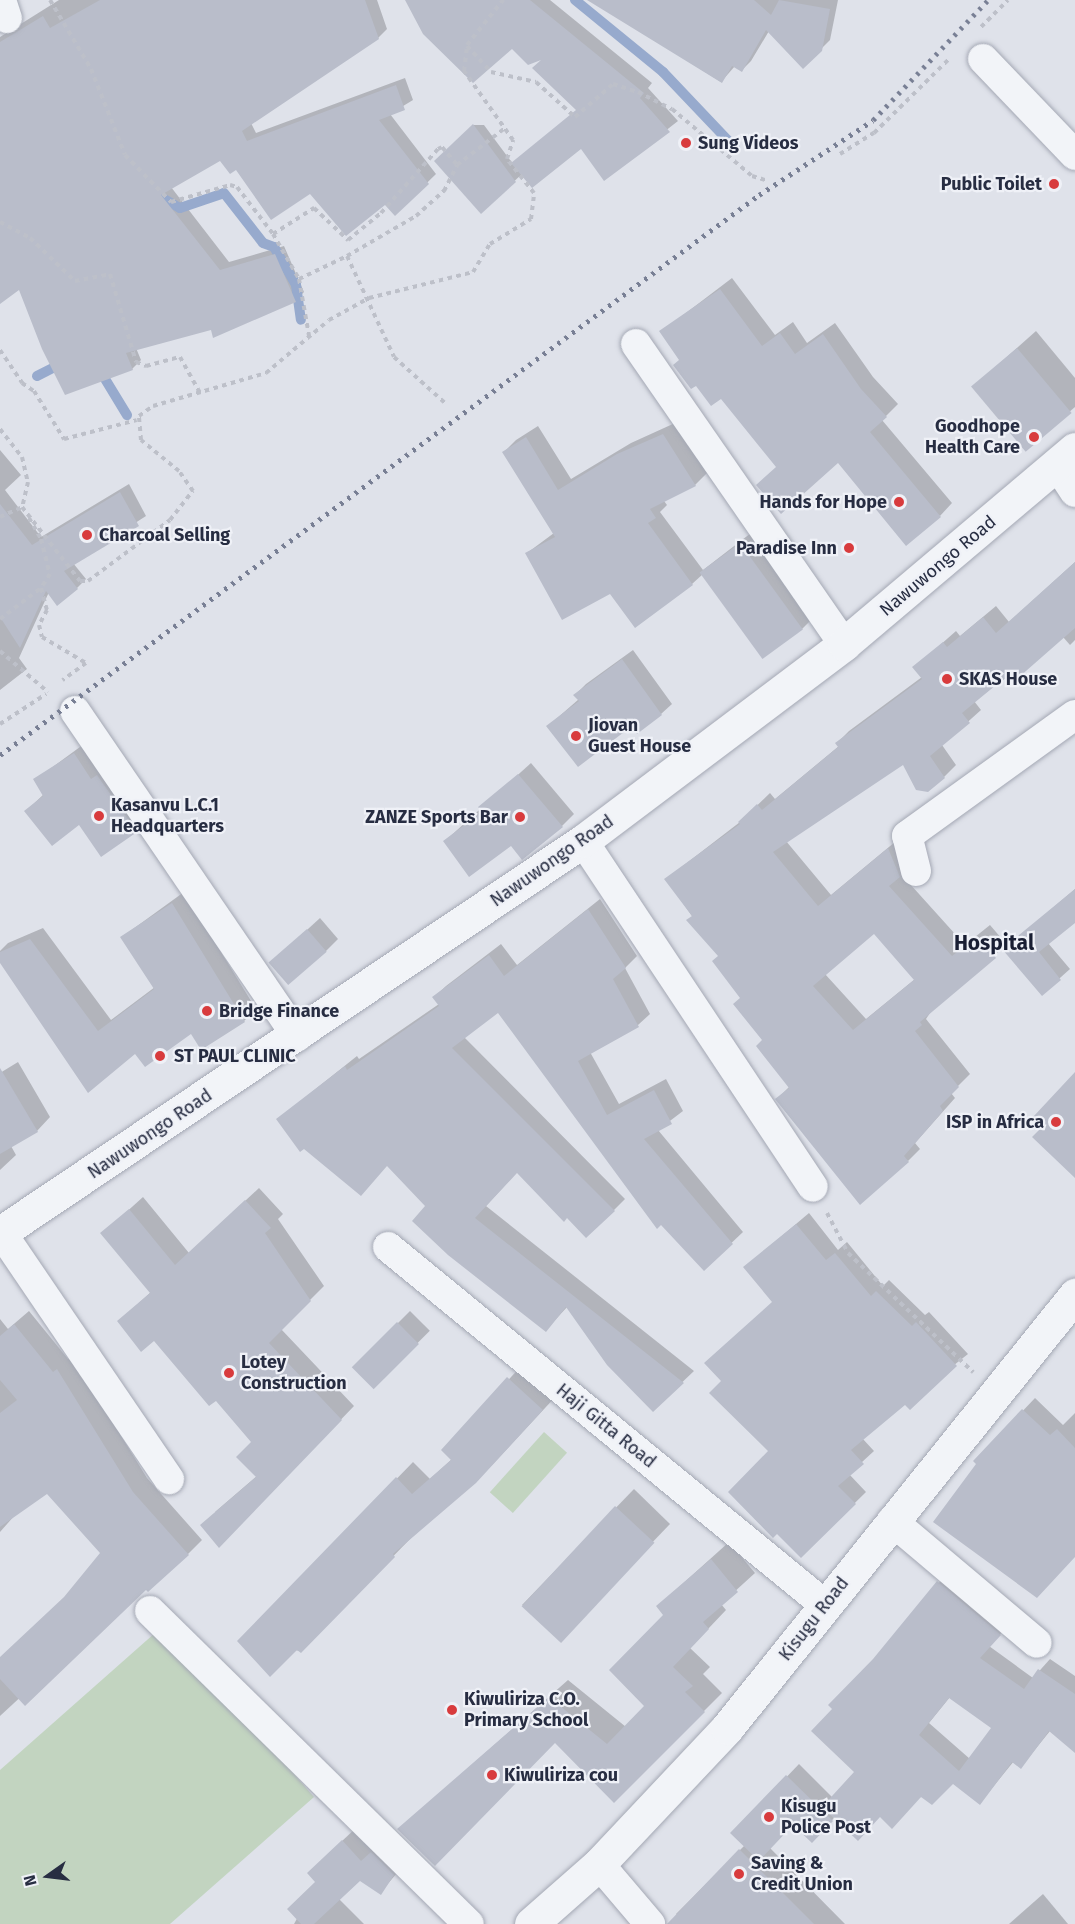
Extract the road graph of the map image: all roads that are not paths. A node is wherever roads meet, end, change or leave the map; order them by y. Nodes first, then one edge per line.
1 (972, 47) road end
2 (1075, 155) edge
3 (636, 344) dead end
4 (1069, 469) edge
5 (844, 644) junction
6 (75, 711) dead end
7 (1075, 715) edge
8 (583, 841) junction
9 (916, 872) dead end
10 (297, 1036) junction
11 (813, 1187) road end
12 (1, 1233) edge
13 (388, 1247) dead end
14 (1075, 1295) edge
15 (169, 1479) dead end
16 (891, 1521) junction
17 (825, 1605) junction
18 (150, 1611) dead end
19 (1037, 1643) dead end
20 (599, 1864) junction
21 (469, 1924) edge
22 (531, 1924) edge
23 (650, 1924) edge

1 - 2 street
3 - 5 street
4 - 5 street, Nawuwongo Road
5 - 8 street, Nawuwongo Road
6 - 10 street
7 - 9 street
8 - 10 street, Nawuwongo Road
8 - 11 street
10 - 12 street, Nawuwongo Road
12 - 15 street
13 - 17 street, Haji Gitta Road
14 - 16 street, Kisugu Road
16 - 17 street, Kisugu Road
16 - 19 street
17 - 20 street, Kisugu Road
18 - 21 street
20 - 22 street, Kisugu Road
20 - 23 street

